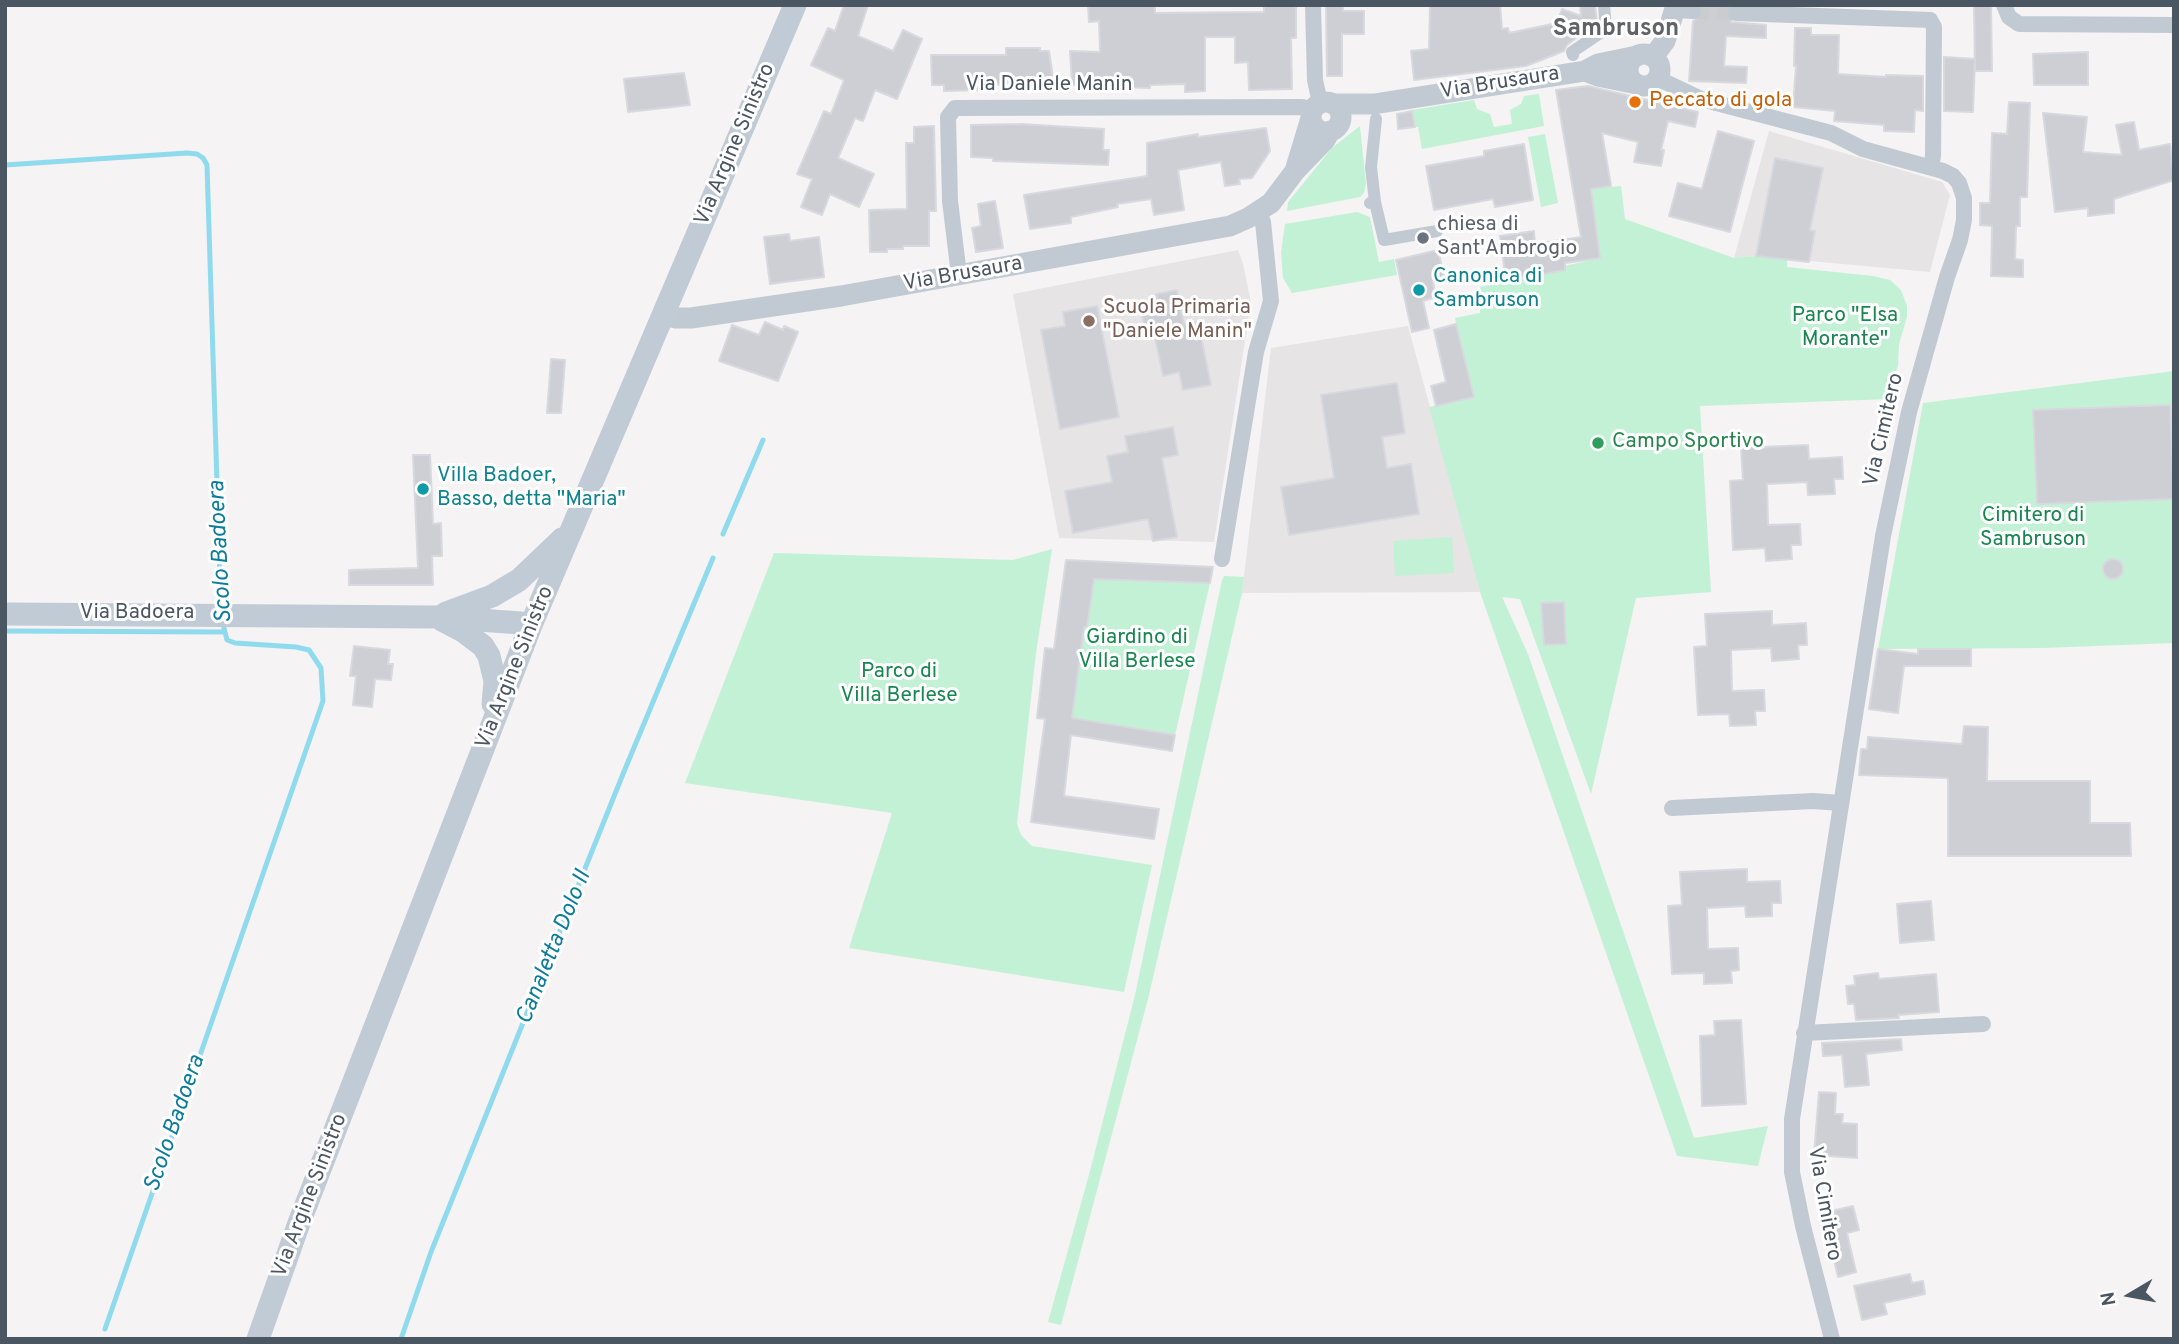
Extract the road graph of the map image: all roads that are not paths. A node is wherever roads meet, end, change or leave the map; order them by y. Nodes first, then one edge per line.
1 (796, 5) edge
2 (1313, 5) edge
3 (1604, 5) edge
4 (2004, 5) edge
5 (1682, 9) edge
6 (1736, 13) tunnel mouth
7 (2174, 25) edge
8 (1645, 57) junction
9 (1579, 63) junction
10 (1647, 81) junction
11 (1375, 111) junction
12 (1324, 115) junction
13 (1931, 167) junction
14 (1258, 212) junction
15 (1437, 231) dead end
16 (959, 275) junction
17 (664, 315) junction
18 (573, 527) junction
19 (1222, 559) dead end
20 (5, 614) edge
21 (436, 617) junction
22 (531, 625) junction
23 (492, 726) junction
24 (1841, 803) junction
25 (1672, 808) dead end
26 (1983, 1024) dead end
27 (1804, 1033) junction
28 (258, 1339) edge
29 (1832, 1339) edge

1 - 17 main road, Via Argine Sinistro
2 - 12 street
3 - 9 street
4 - 7 street
5 - 8 street
6 - 13 street
8 - 9 street, Via Brusaura
8 - 10 street
9 - 10 street, Via Brusaura
9 - 11 street, Via Brusaura
10 - 13 street, Via Cimitero
11 - 12 street, Via Brusaura
11 - 15 street
12 - 14 street, Via Brusaura
12 - 16 street, Via Daniele Manin
13 - 24 street, Via Cimitero
14 - 16 street, Via Brusaura
14 - 19 street
16 - 17 street, Via Brusaura
17 - 18 main road, Via Argine Sinistro
18 - 21 main road, Via Badoera
18 - 22 main road, Via Argine Sinistro
20 - 21 main road, Via Badoera
21 - 22 main road, Via Badoera
21 - 23 main road, Via Badoera
22 - 23 main road, Via Argine Sinistro
23 - 28 main road, Via Argine Sinistro
24 - 25 street
24 - 27 street, Via Cimitero
26 - 27 street
27 - 29 street, Via Cimitero

